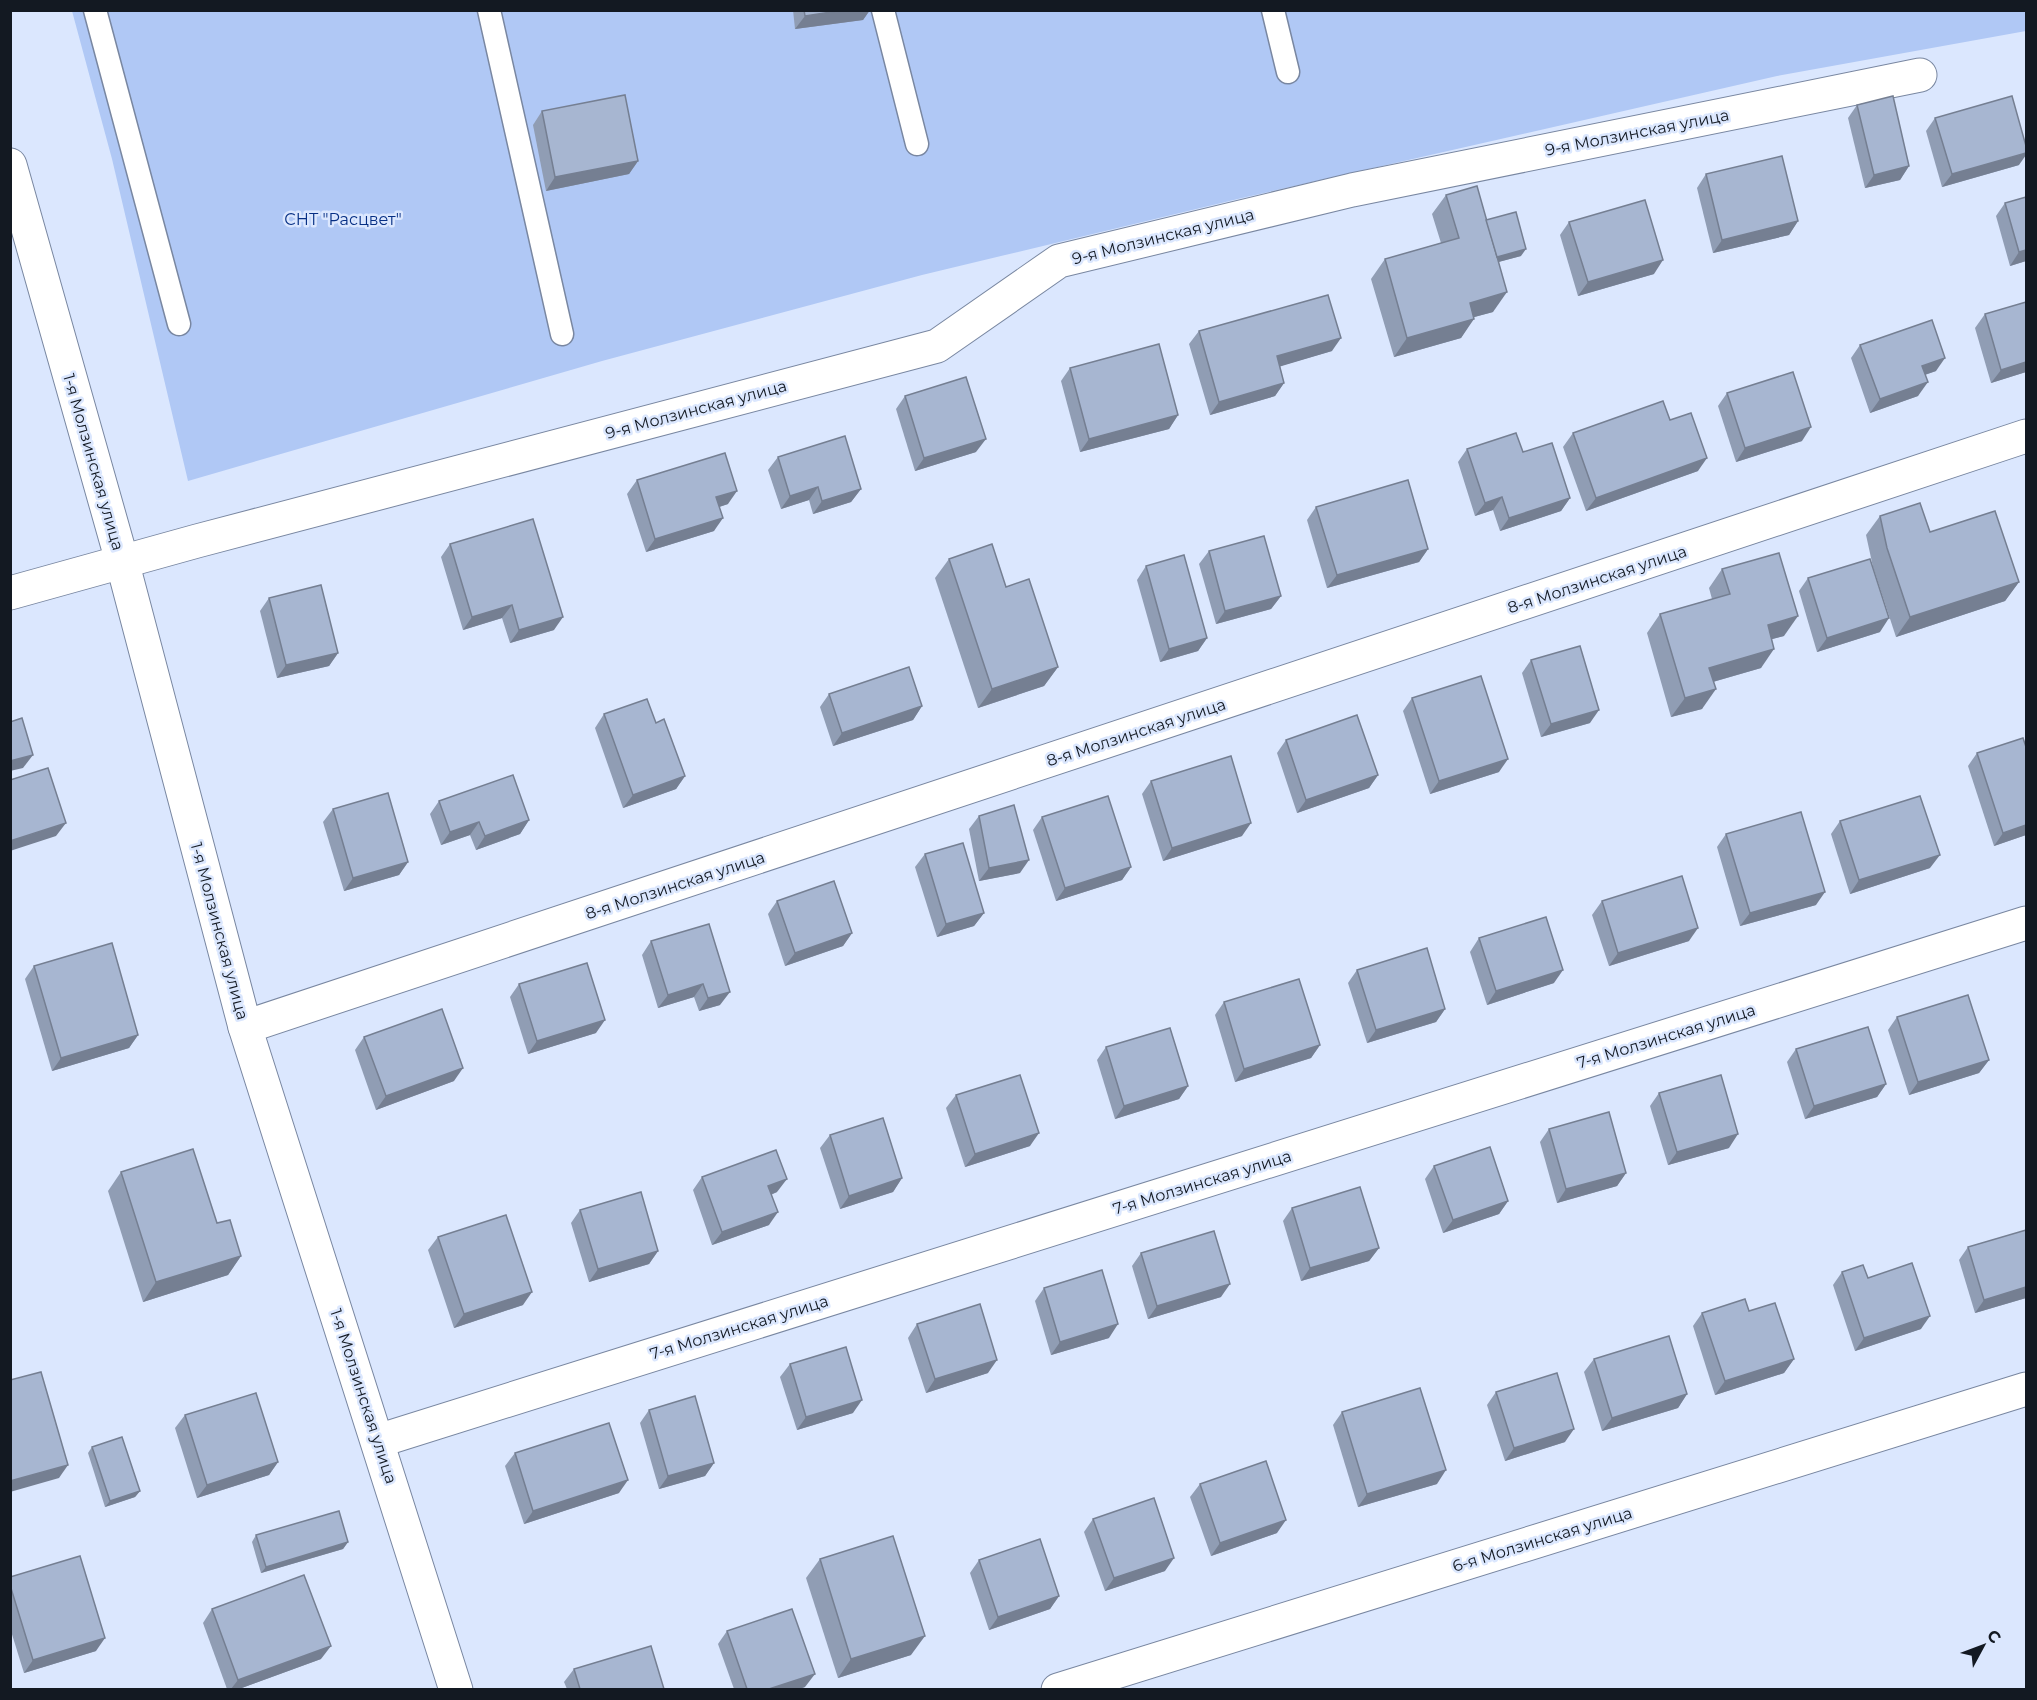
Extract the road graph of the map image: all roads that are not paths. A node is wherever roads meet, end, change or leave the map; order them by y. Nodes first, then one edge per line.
1 (95, 10) edge
2 (489, 10) edge
3 (883, 10) edge
4 (1273, 10) edge
5 (1288, 72) dead end
6 (1920, 75) dead end
7 (917, 144) dead end
8 (10, 165) edge
9 (179, 324) dead end
10 (562, 334) dead end
11 (2026, 436) edge
12 (122, 561) junction
13 (10, 593) edge
14 (2026, 923) edge
15 (246, 1027) junction
16 (2026, 1389) edge
17 (378, 1441) junction
18 (456, 1689) edge
19 (1058, 1689) edge

1 - 9 lane
2 - 10 lane
3 - 7 lane
4 - 5 lane
6 - 12 street, 9-я Молзинская улица
8 - 12 street, 1-я Молзинская улица
11 - 15 street, 8-я Молзинская улица
12 - 13 street, 9-я Молзинская улица
12 - 15 street, 1-я Молзинская улица
14 - 17 street, 7-я Молзинская улица
15 - 17 street, 1-я Молзинская улица
16 - 19 street, 6-я Молзинская улица
17 - 18 street, 1-я Молзинская улица

